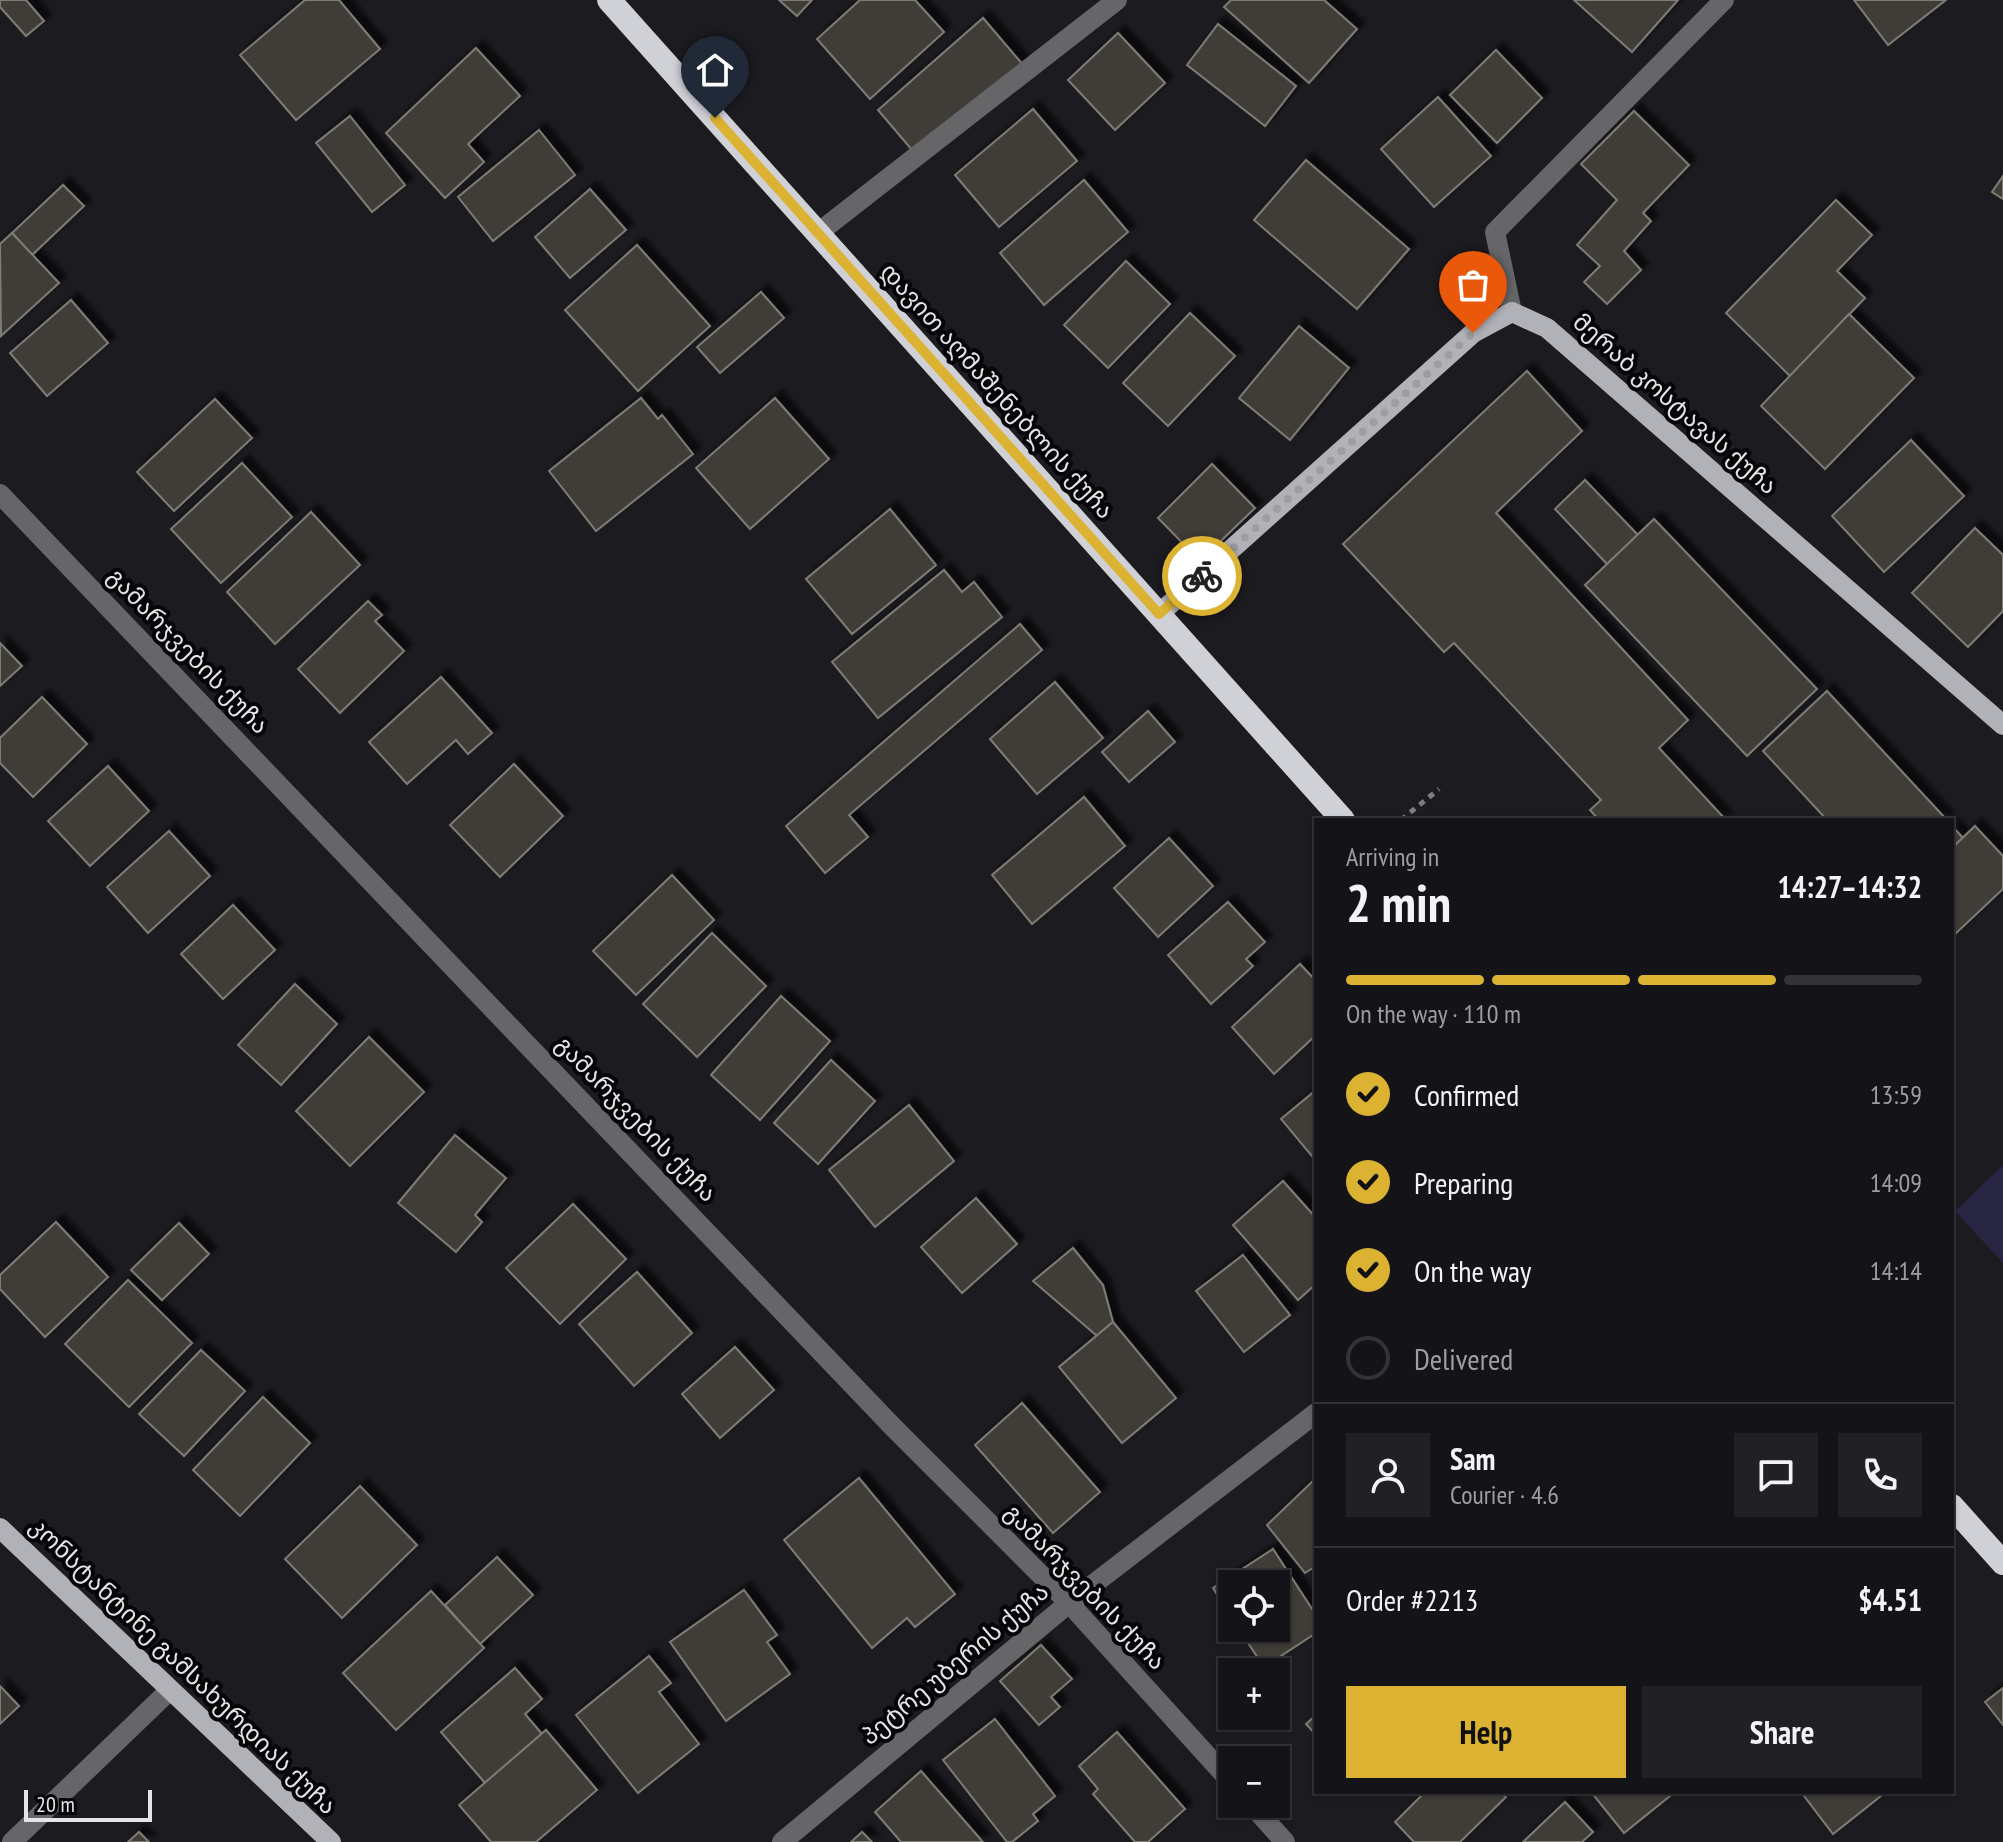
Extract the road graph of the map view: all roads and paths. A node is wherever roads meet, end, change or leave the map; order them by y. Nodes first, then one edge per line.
1 (609, 0) edge
2 (1117, 0) edge
3 (1724, 0) edge
4 (818, 233) junction
5 (1512, 312) junction
6 (0, 494) edge
7 (1159, 614) junction
8 (2001, 720) edge
9 (1439, 789) dead end
10 (1341, 818) edge
11 (1403, 818) edge
12 (1314, 1415) edge
13 (1954, 1508) edge
14 (0, 1528) edge
15 (2003, 1563) edge
16 (1069, 1603) junction
17 (170, 1690) junction
18 (1218, 1768) edge
19 (1264, 1818) edge
20 (12, 1842) edge
21 (331, 1842) edge
22 (782, 1842) edge
23 (1285, 1842) edge

1 - 4 highway, დავით აღმაშენებლის ქუჩა
2 - 4 street
3 - 5 street
4 - 7 highway, დავით აღმაშენებლის ქუჩა
5 - 7 main road
5 - 8 main road, მერაბ კოსტავას ქუჩა
6 - 16 street, გამარჯვების ქუჩა
7 - 10 highway, დავით აღმაშენებლის ქუჩა
9 - 11 path
12 - 16 street, პეტრე უბერის ქუჩა
13 - 15 highway
14 - 17 main road, კონსტანტინე გამსახურდიას ქუჩა
16 - 18 street, გამარჯვების ქუჩა
16 - 22 street, პეტრე უბერის ქუჩა
17 - 20 street
17 - 21 main road, კონსტანტინე გამსახურდიას ქუჩა
19 - 23 street

